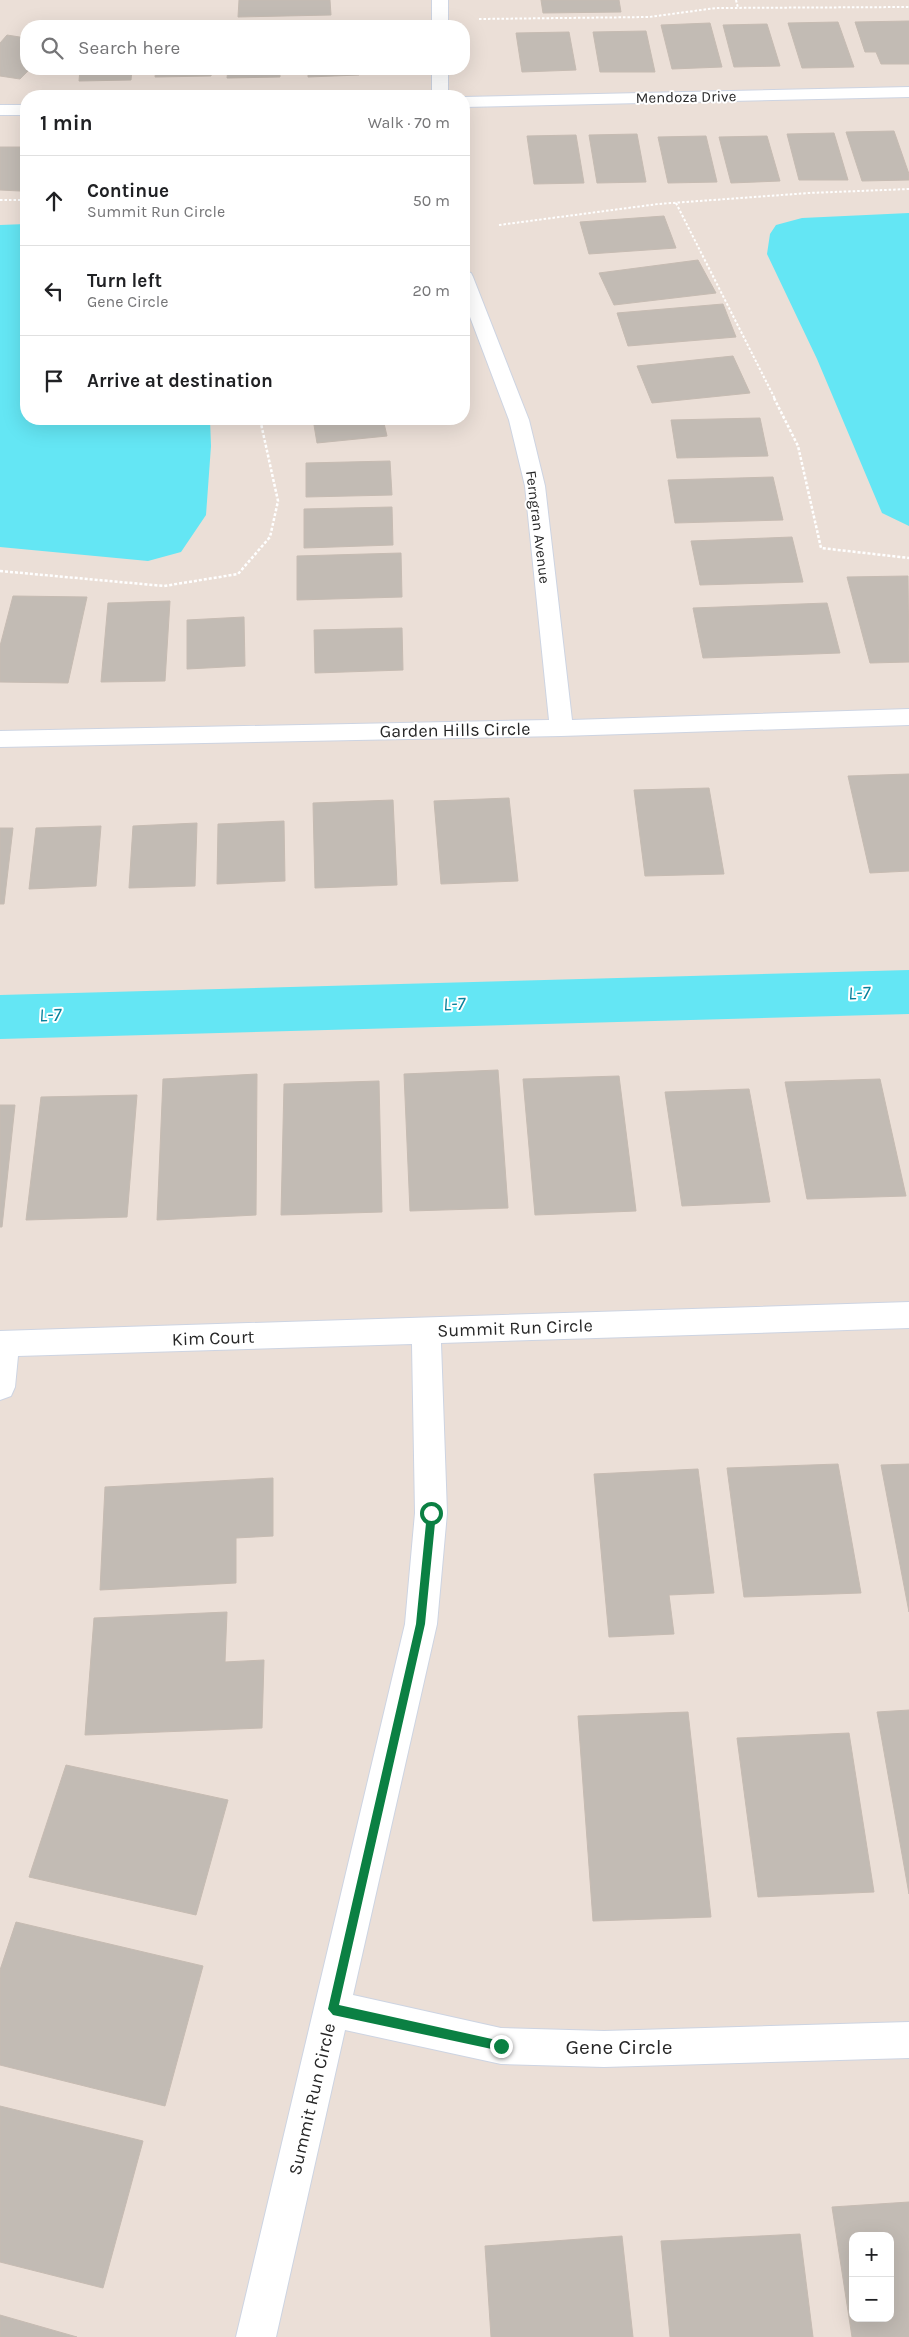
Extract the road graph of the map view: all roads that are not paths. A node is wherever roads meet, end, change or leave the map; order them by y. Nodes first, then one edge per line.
1 (440, 0) edge
2 (440, 20) edge
3 (440, 75) edge
4 (440, 90) edge
5 (909, 92) edge
6 (470, 102) edge
7 (0, 110) edge
8 (20, 110) edge
9 (470, 293) edge
10 (909, 717) edge
11 (561, 728) junction
12 (0, 739) edge
13 (909, 1315) edge
14 (426, 1331) junction
15 (2, 1344) edge
16 (0, 1387) edge
17 (333, 2009) junction
18 (909, 2040) edge
19 (256, 2337) edge

1 - 2 street
3 - 4 street
5 - 6 street, Mendoza Drive
7 - 8 street
9 - 11 street, Ferngran Avenue
10 - 11 street, Garden Hills Circle
11 - 12 street, Garden Hills Circle
13 - 14 street, Summit Run Circle
14 - 15 street, Kim Court
14 - 17 street, Summit Run Circle
15 - 16 street
17 - 18 street, Gene Circle
17 - 19 street, Summit Run Circle

